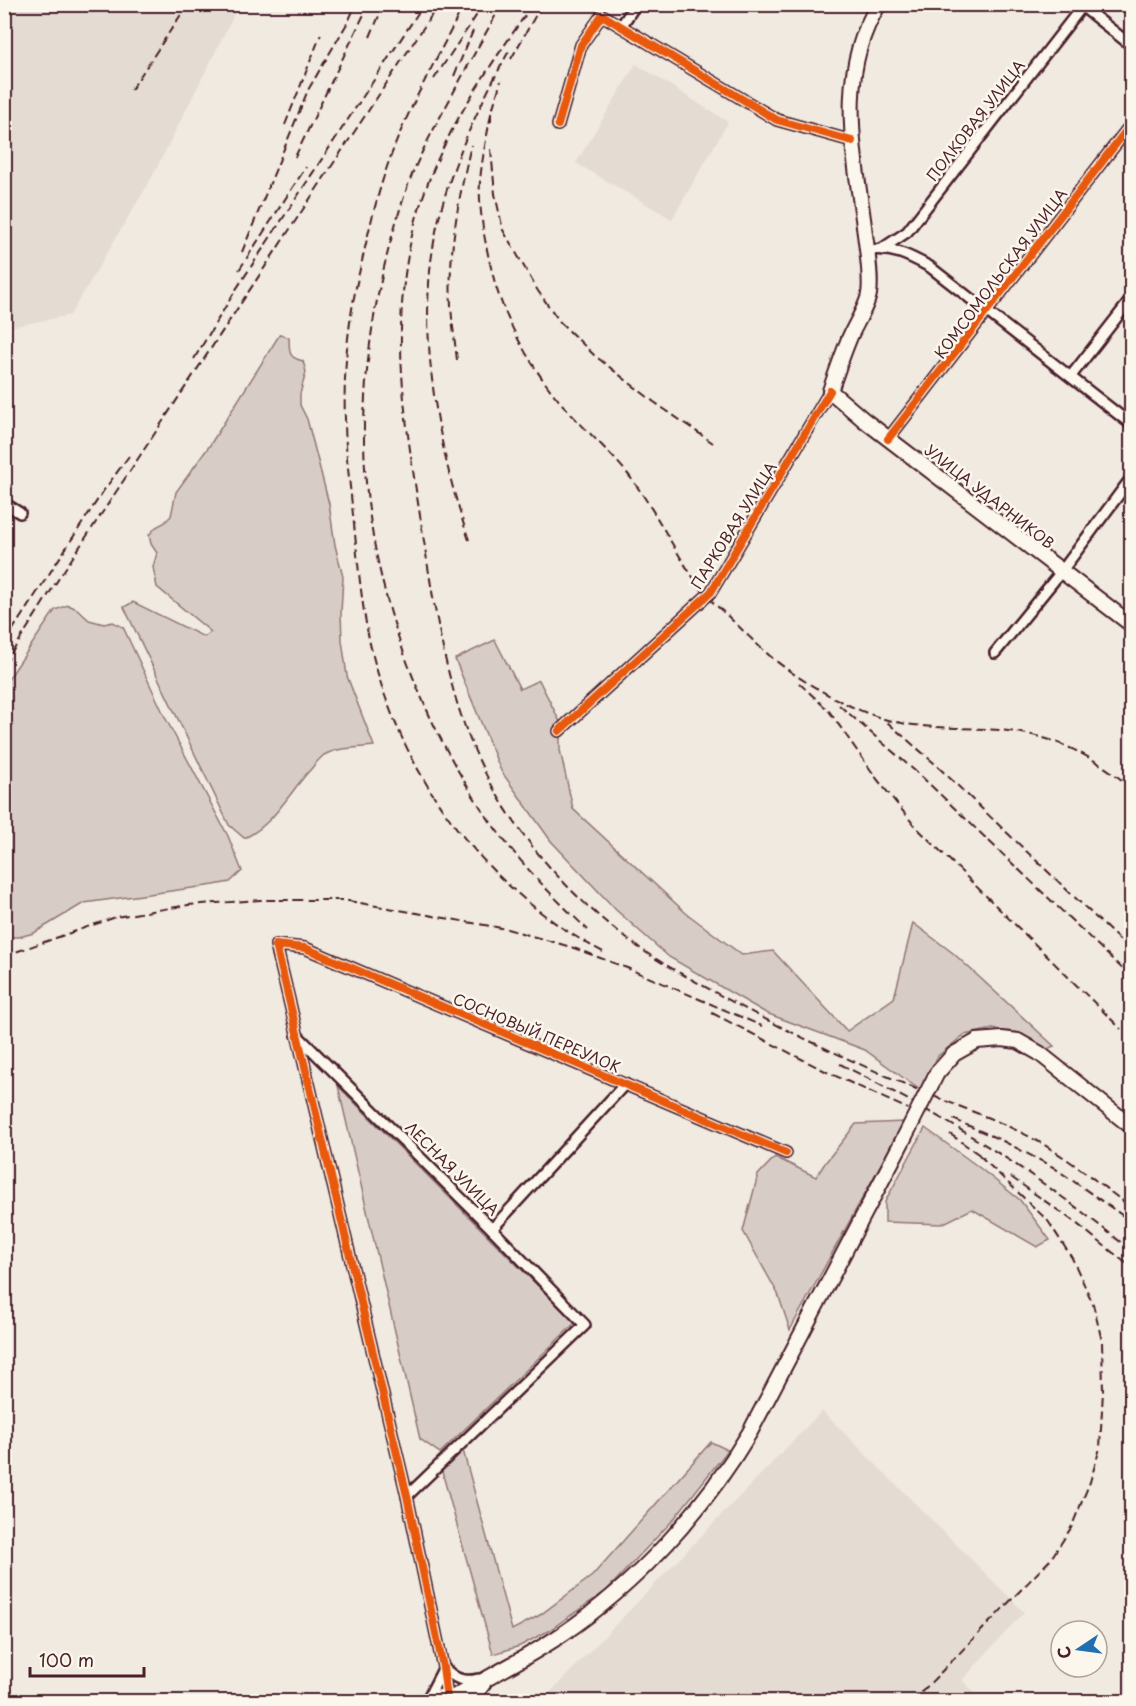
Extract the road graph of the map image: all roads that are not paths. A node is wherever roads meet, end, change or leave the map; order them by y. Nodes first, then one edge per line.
1 (636, 4) edge
2 (879, 4) edge
3 (1082, 5) edge
4 (622, 25) junction
5 (1131, 46) edge
6 (1131, 123) edge
7 (558, 125) dead end
8 (852, 141) junction
9 (883, 248) junction
10 (868, 250) junction
11 (1131, 298) edge
12 (987, 313) junction
13 (1071, 376) junction
14 (830, 391) junction
15 (1131, 425) edge
16 (888, 439) junction
17 (1131, 477) edge
18 (4, 503) edge
19 (20, 513) dead end
20 (1061, 572) junction
21 (1131, 626) edge
22 (994, 653) dead end
23 (559, 731) dead end
24 (297, 1035) junction
25 (625, 1084) junction
26 (1131, 1127) edge
27 (786, 1153) dead end
28 (1131, 1179) edge
29 (1131, 1190) edge
30 (492, 1229) junction
31 (407, 1496) junction
32 (443, 1667) junction
33 (491, 1676) junction
34 (450, 1699) edge
35 (425, 1701) edge
36 (469, 1701) edge

1 - 4 street
2 - 8 main road, ПАРКОВАЯ УЛИЦА
3 - 5 street
3 - 9 street, ПОЛКОВАЯ УЛИЦА
4 - 7 street
4 - 8 street
6 - 12 street, КОМСОМОЛЬСКАЯ УЛИЦА
8 - 10 main road, ПАРКОВАЯ УЛИЦА
9 - 10 street
9 - 12 street
10 - 14 main road, ПАРКОВАЯ УЛИЦА
11 - 13 street
12 - 13 street
12 - 16 street, КОМСОМОЛЬСКАЯ УЛИЦА
13 - 15 street
14 - 16 main road, УЛИЦА УДАРНИКОВ
14 - 23 street, ПАРКОВАЯ УЛИЦА
16 - 20 main road, УЛИЦА УДАРНИКОВ
17 - 20 street
18 - 19 street
20 - 21 main road, УЛИЦА УДАРНИКОВ
20 - 22 street
24 - 25 street, СОСНОВЫЙ ПЕРЕУЛОК
24 - 30 street, ЛЕСНАЯ УЛИЦА
24 - 31 street
25 - 27 street, СОСНОВЫЙ ПЕРЕУЛОК
25 - 30 street, СОСНОВЫЙ ПЕРЕУЛОК
26 - 33 main road, bridge
28 - 29 street
30 - 31 street, ЛЕСНАЯ УЛИЦА
31 - 32 street
32 - 33 street
32 - 34 street
32 - 35 street
33 - 34 main road
33 - 36 main road
34 - 35 main road

